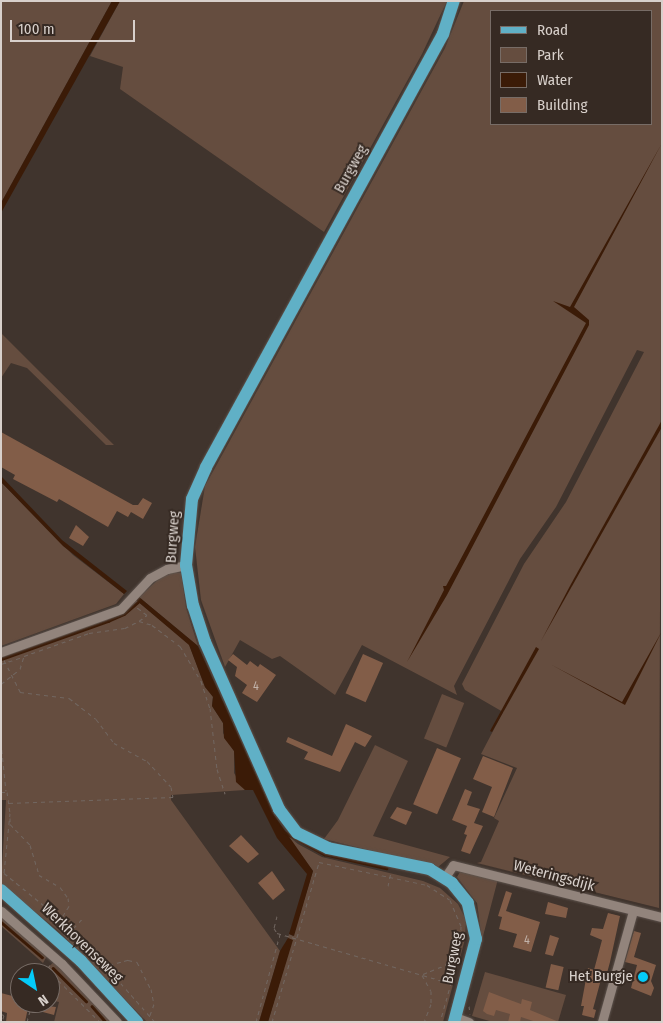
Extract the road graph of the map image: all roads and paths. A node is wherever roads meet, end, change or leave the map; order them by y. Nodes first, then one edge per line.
1 (454, 1) edge
2 (186, 566) junction
3 (135, 606) dead end
4 (139, 621) junction
5 (24, 656) junction
6 (4, 659) edge
7 (1, 664) edge
8 (11, 678) junction
9 (1, 684) edge
10 (1, 742) edge
11 (1, 792) edge
12 (7, 792) junction
13 (225, 794) dead end
14 (8, 803) junction
15 (10, 813) junction
16 (326, 855) dead end
17 (394, 861) junction
18 (324, 863) junction
19 (390, 876) junction
20 (446, 877) junction
21 (388, 886) dead end
22 (1, 890) edge
23 (1, 910) edge
24 (633, 910) junction
25 (277, 916) dead end
26 (662, 917) edge
27 (83, 918) dead end
28 (61, 919) junction
29 (73, 929) junction
30 (281, 934) junction
31 (296, 939) junction
32 (460, 951) junction
33 (108, 965) junction
34 (421, 974) junction
35 (60, 980) edge
36 (450, 983) junction
37 (466, 1000) dead end
38 (120, 1003) junction
39 (109, 1013) junction
40 (1, 1014) edge
41 (150, 1016) junction
42 (462, 1021) edge
43 (2, 1022) edge
44 (100, 1022) edge
45 (117, 1022) edge
46 (137, 1022) edge
47 (155, 1022) edge
48 (256, 1022) edge
49 (272, 1022) edge
50 (424, 1022) edge
51 (440, 1022) edge
52 (602, 1022) edge

1 - 2 main road, Burgweg
2 - 6 street
2 - 17 main road, Burgweg
3 - 4 path
4 - 5 path
4 - 13 path
5 - 6 path
5 - 8 path
6 - 7 path
6 - 8 path
8 - 9 path
8 - 14 path
10 - 12 path
11 - 12 path
12 - 14 path
14 - 15 path
15 - 28 path
15 - 28 path
16 - 18 path
17 - 19 path
17 - 20 main road, Burgweg
18 - 19 path
18 - 31 path
19 - 21 path
19 - 32 path
20 - 24 street, Weteringsdijk
20 - 42 main road, Burgweg
22 - 38 main road, Werkhovenseweg
23 - 39 street, Werkhovenseweg
24 - 26 street, Weteringsdijk
24 - 52 street
25 - 30 path
27 - 29 path
28 - 29 path
29 - 33 path
30 - 31 path
30 - 48 path
31 - 34 path
31 - 49 path
32 - 34 path
32 - 36 path
33 - 41 path
33 - 41 path
34 - 36 path
34 - 50 path
35 - 44 path
36 - 51 path
37 - 42 path, Burgweg
38 - 39 street
38 - 46 main road, Werkhovenseweg
39 - 45 street, Werkhovenseweg
40 - 43 path
41 - 47 path

